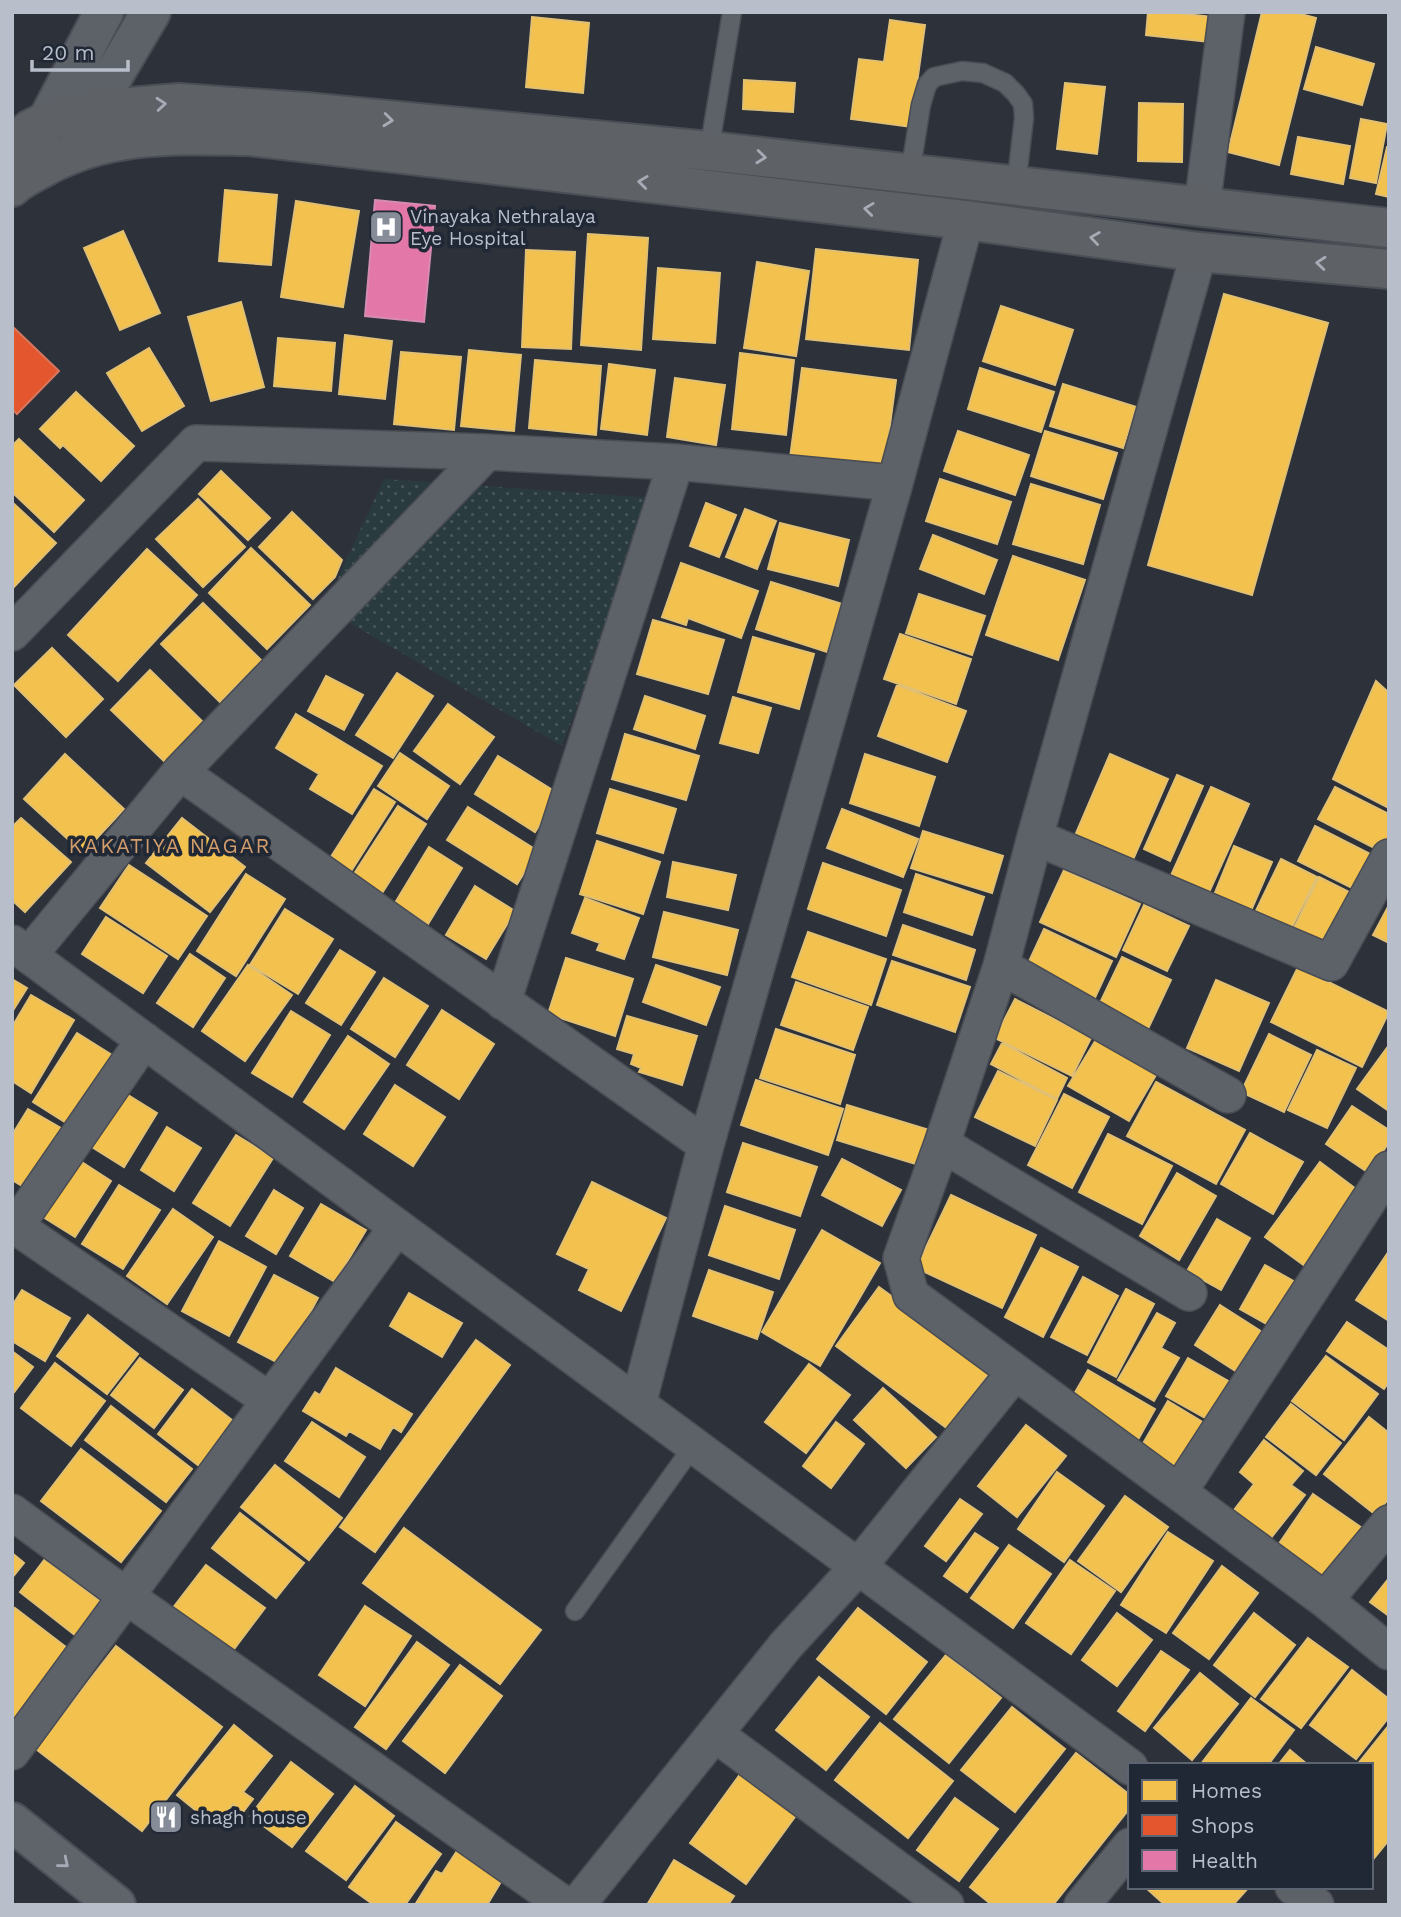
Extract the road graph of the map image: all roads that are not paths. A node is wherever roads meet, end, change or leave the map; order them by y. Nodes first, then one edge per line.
1 (104, 12) edge
2 (151, 12) edge
3 (732, 12) edge
4 (1227, 12) edge
5 (93, 110) junction
6 (47, 121) junction
7 (12, 145) edge
8 (709, 151) junction
9 (66, 156) junction
10 (910, 174) junction
11 (14, 185) edge
12 (1016, 186) junction
13 (1202, 207) junction
14 (966, 220) junction
15 (1389, 228) edge
16 (1199, 252) junction
17 (1389, 269) edge
18 (487, 452) junction
19 (676, 463) junction
20 (895, 483) junction
21 (12, 633) edge
22 (180, 772) junction
23 (1035, 837) junction
24 (1389, 857) edge
25 (20, 949) edge
26 (1001, 966) junction
27 (503, 1002) junction
28 (144, 1040) junction
29 (1228, 1095) dead end
30 (942, 1144) junction
31 (706, 1145) junction
32 (1384, 1185) edge
33 (14, 1225) edge
34 (397, 1227) junction
35 (1189, 1293) dead end
36 (1015, 1372) junction
37 (270, 1400) junction
38 (638, 1404) junction
39 (694, 1445) junction
40 (1179, 1492) junction
41 (12, 1512) edge
42 (1389, 1523) edge
43 (858, 1567) junction
44 (126, 1596) junction
45 (1325, 1600) junction
46 (575, 1611) dead end
47 (1389, 1652) edge
48 (715, 1734) junction
49 (12, 1752) edge
50 (1128, 1766) edge
51 (12, 1822) edge
52 (1128, 1848) edge
53 (1296, 1889) edge
54 (116, 1905) edge
55 (565, 1905) edge
56 (577, 1905) edge
57 (946, 1905) edge
58 (1082, 1905) edge
59 (1316, 1905) edge

1 - 6 street
2 - 5 street
3 - 8 lane
4 - 13 street
5 - 6 highway
5 -> 8 highway
5 - 9 street
6 - 7 highway
6 - 11 street
8 -> 10 highway
9 - 11 highway
14 -> 9 highway
10 - 12 highway
10 - 12 lane
12 - 13 highway
13 - 15 highway
16 -> 14 highway
14 - 20 street
17 -> 16 highway
16 - 23 street
18 - 19 street
18 - 21 street
18 - 22 street
19 - 20 street
19 - 27 street
20 - 31 street
22 - 25 street
22 - 27 street
23 - 24 street
23 - 26 street
25 - 28 street
26 - 29 street
26 - 30 street
27 - 31 street
28 - 33 street
28 - 34 street
30 - 35 street
30 - 36 street
31 - 38 street
32 - 40 street
33 - 37 street
34 - 37 street
34 - 38 street
36 - 40 street
36 - 43 street
37 - 44 street
38 - 39 street
39 - 43 street
39 - 46 lane
40 - 45 street
41 - 44 street
42 - 45 street
43 - 48 street
43 - 50 street
44 - 49 street
44 - 55 street
45 - 47 street
48 - 56 street
48 - 57 street
51 -> 54 main road
52 - 58 street
53 - 59 street

